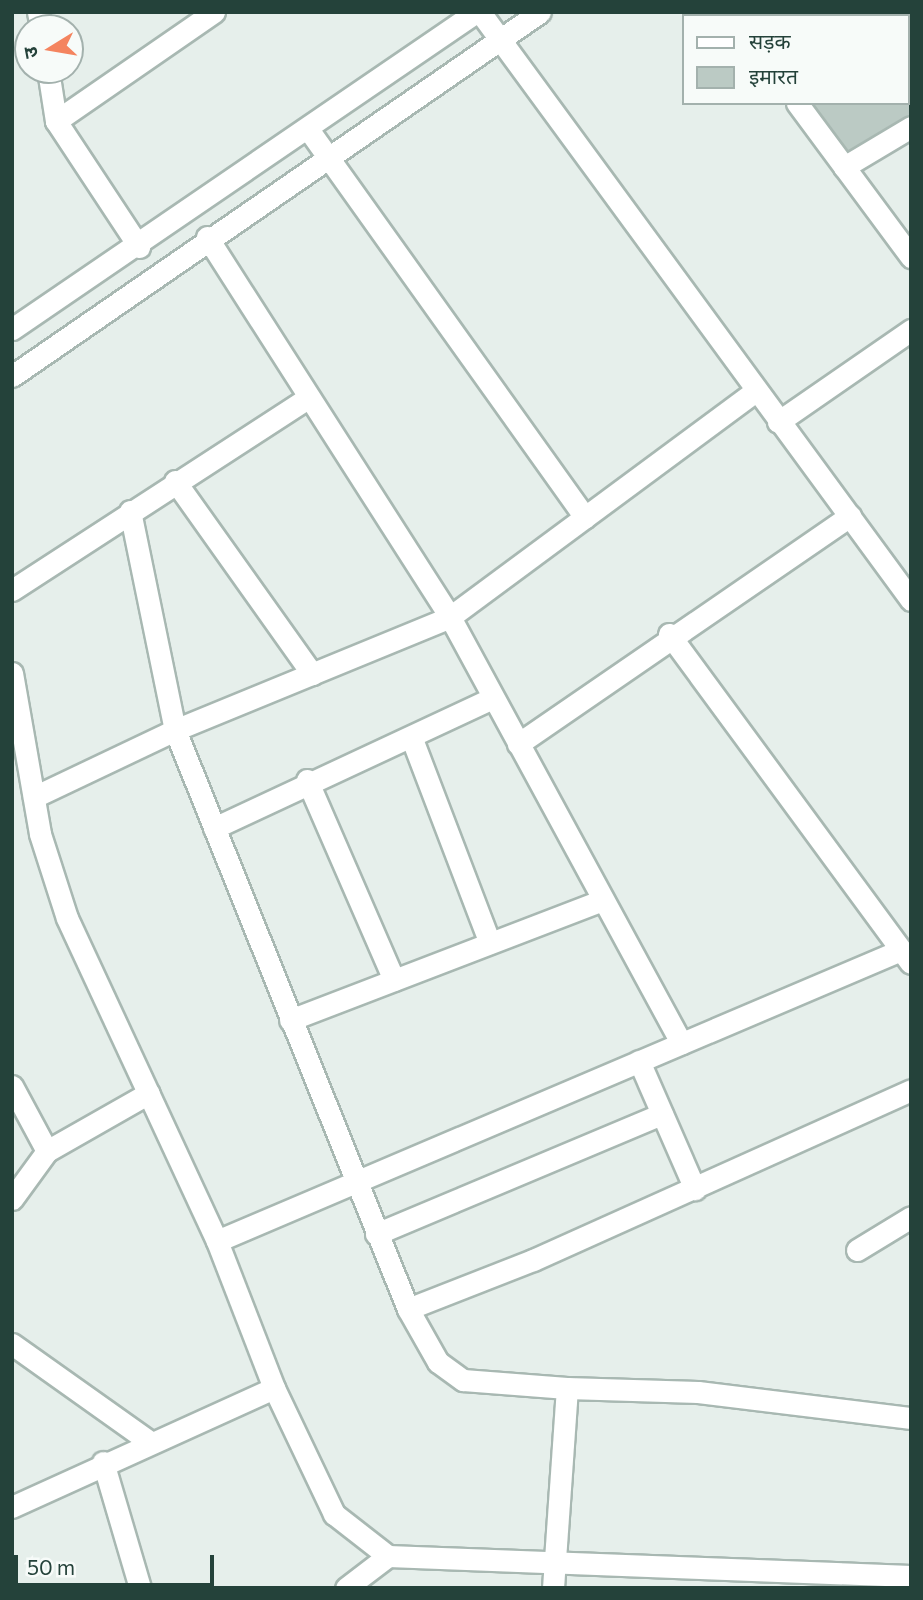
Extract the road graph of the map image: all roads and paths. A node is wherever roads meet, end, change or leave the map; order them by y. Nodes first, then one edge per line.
1 (214, 12) edge
2 (478, 12) edge
3 (540, 12) edge
4 (500, 40) junction
5 (50, 84) edge
6 (798, 105) edge
7 (56, 121) junction
8 (911, 127) edge
9 (308, 129) junction
10 (329, 155) junction
11 (844, 167) junction
12 (207, 237) junction
13 (139, 247) junction
14 (911, 257) edge
15 (12, 328) edge
16 (911, 330) edge
17 (12, 376) edge
18 (755, 391) junction
19 (309, 397) junction
20 (778, 422) junction
21 (175, 481) junction
22 (130, 511) junction
23 (850, 516) junction
24 (585, 517) junction
25 (12, 590) edge
26 (911, 600) edge
27 (450, 617) junction
28 (669, 635) junction
29 (12, 673) edge
30 (312, 674) junction
31 (493, 698) junction
32 (174, 730) junction
33 (412, 740) junction
34 (519, 744) junction
35 (307, 780) junction
36 (33, 797) junction
37 (214, 828) junction
38 (603, 900) junction
39 (490, 943) junction
40 (906, 956) edge
41 (394, 980) junction
42 (290, 1020) junction
43 (681, 1043) junction
44 (639, 1061) junction
45 (12, 1086) edge
46 (911, 1090) edge
47 (149, 1093) junction
48 (662, 1114) junction
49 (47, 1151) junction
50 (354, 1182) junction
51 (695, 1189) junction
52 (12, 1199) edge
53 (911, 1217) edge
54 (376, 1234) junction
55 (217, 1241) junction
56 (857, 1250) dead end
57 (408, 1309) junction
58 (12, 1344) edge
59 (274, 1388) junction
60 (566, 1388) junction
61 (911, 1418) edge
62 (147, 1440) junction
63 (103, 1462) junction
64 (12, 1507) edge
65 (388, 1556) junction
66 (554, 1566) junction
67 (911, 1576) edge
68 (140, 1588) edge
69 (346, 1588) edge
70 (553, 1588) edge

1 - 7 street
2 - 4 street
2 - 9 street
3 - 4 street
4 - 10 street
4 - 18 street
5 - 7 street
6 - 11 street
7 - 13 street
8 - 11 street
9 - 10 street
9 - 13 street
10 - 12 street
10 - 24 street
11 - 14 street
12 - 17 street
12 - 19 street
13 - 15 street
16 - 20 street
18 - 20 street
18 - 24 street
19 - 21 street
19 - 27 street
20 - 23 street
21 - 22 street
21 - 30 street
22 - 25 street
22 - 32 street
23 - 26 street
23 - 28 street
24 - 27 street
27 - 30 street
27 - 31 street
28 - 34 street
28 - 40 street
29 - 36 street
30 - 32 street
31 - 33 street
31 - 34 street
32 - 36 street
32 - 37 street
33 - 35 street
33 - 39 street
34 - 38 street
35 - 37 street
35 - 41 street
36 - 47 street
37 - 42 street
38 - 39 street
38 - 43 street
39 - 41 street
40 - 43 street
41 - 42 street
42 - 50 street
43 - 44 street
44 - 48 street
44 - 50 street
45 - 49 street
46 - 51 street
47 - 49 street
47 - 55 street
48 - 51 street
48 - 54 street
49 - 52 street
50 - 54 street
50 - 55 street
51 - 57 street
53 - 56 street
54 - 57 street
55 - 59 street
57 - 60 street
58 - 62 street
59 - 62 street
59 - 65 street
60 - 61 street
60 - 66 street
62 - 63 street
63 - 64 street
63 - 68 street
65 - 66 street
65 - 69 street
66 - 67 street
66 - 70 street

